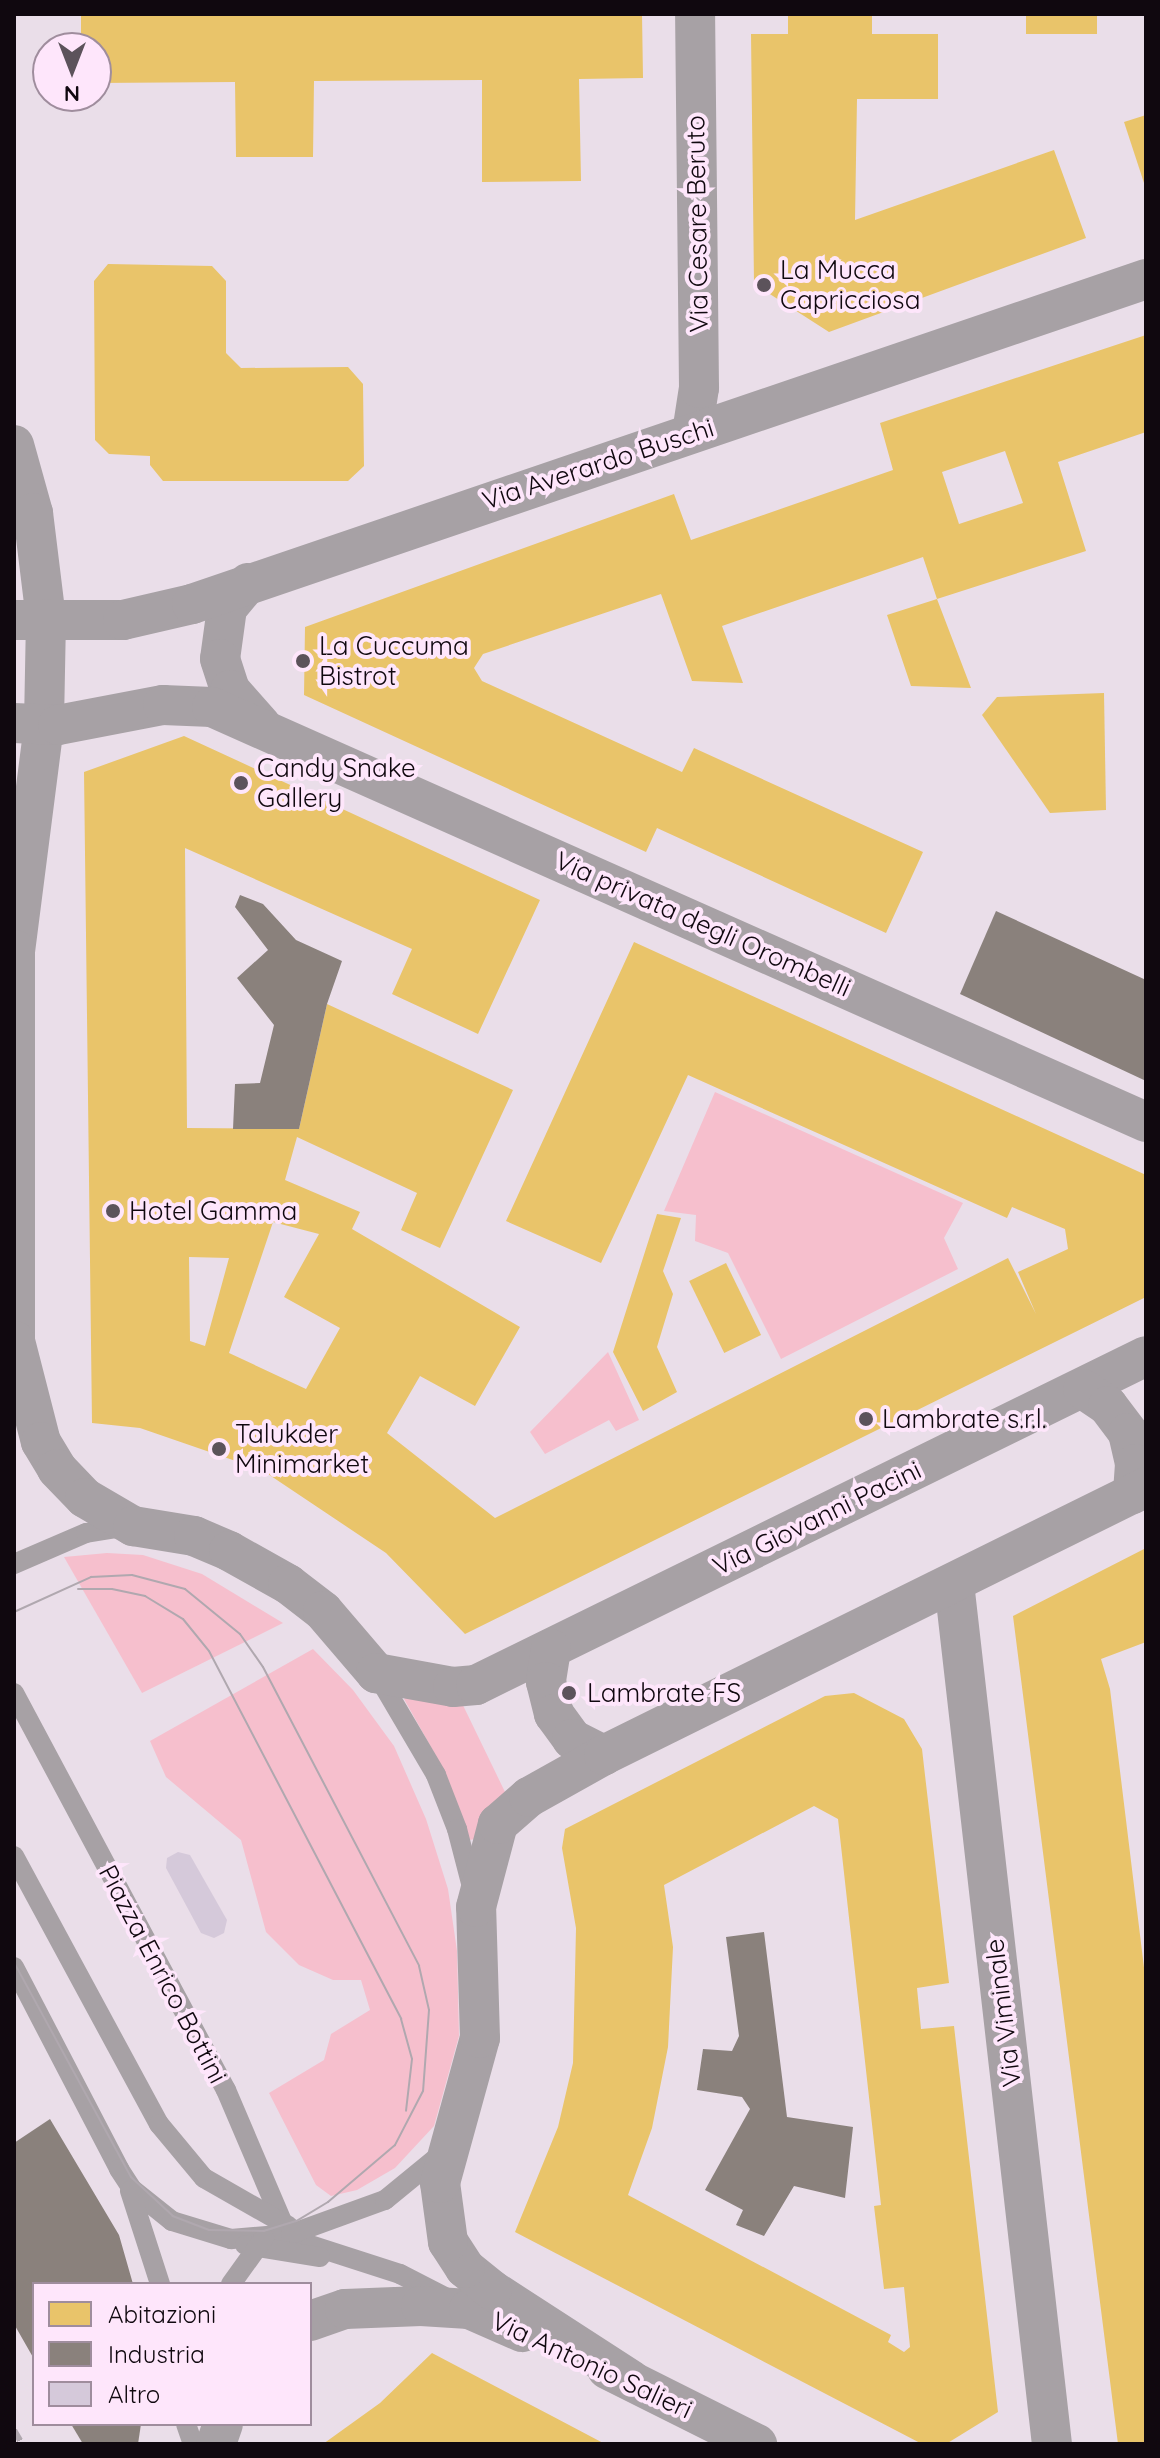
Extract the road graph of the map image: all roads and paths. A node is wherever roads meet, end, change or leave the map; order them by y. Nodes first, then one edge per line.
1 (695, 14) edge
2 (1146, 279) edge
3 (692, 433) junction
4 (14, 445) edge
5 (248, 583) junction
6 (30, 620) edge
7 (29, 724) edge
8 (261, 725) junction
9 (14, 948) edge
10 (1146, 1122) edge
11 (15, 1341) edge
12 (1146, 1356) edge
13 (1083, 1389) junction
14 (14, 1392) edge
15 (1140, 1490) edge
16 (133, 1526) junction
17 (14, 1564) edge
18 (954, 1583) junction
19 (551, 1649) junction
20 (376, 1673) junction
21 (14, 1693) edge
22 (14, 1712) edge
23 (32, 1728) junction
24 (604, 1755) junction
25 (14, 1856) edge
26 (476, 1907) junction
27 (14, 1967) edge
28 (446, 2150) junction
29 (119, 2169) junction
30 (287, 2230) junction
31 (260, 2242) junction
32 (372, 2264) junction
33 (159, 2282) edge
34 (232, 2282) edge
35 (469, 2309) junction
36 (312, 2320) edge
37 (631, 2380) junction
38 (757, 2444) edge
39 (1052, 2444) edge

1 - 3 street, Via Cesare Beruto
2 - 3 street, Via Averardo Buschi
3 - 5 street, Via Averardo Buschi
4 - 6 street
5 - 6 street, Via Averardo Buschi
5 - 8 street, Via privata degli Orombelli
6 - 7 street
7 - 8 street, Via privata degli Orombelli
7 - 9 street
8 - 10 street, Via privata degli Orombelli
9 - 11 street
11 - 14 street
11 - 16 street
12 - 13 street, Via Giovanni Pacini
13 - 15 street
13 - 19 street, Via Giovanni Pacini
15 - 18 street
16 - 17 lane
16 - 20 street
18 - 24 street
18 - 39 street, Via Viminale
19 - 20 street, Via Giovanni Pacini
19 - 24 street
20 - 26 lane
21 - 23 lane, Piazza Enrico Bottini
22 - 23 lane, Piazza Enrico Bottini
23 - 30 lane, Piazza Enrico Bottini
24 - 26 street
25 - 30 lane
26 - 28 street
27 - 29 lane
28 - 30 lane
28 - 37 street
29 - 31 lane
29 - 33 lane
30 - 31 lane
30 - 32 lane
31 - 32 lane
31 - 34 lane
32 - 35 lane
35 - 36 street
35 - 37 street, Via Antonio Salieri
37 - 38 street, Via Antonio Salieri

